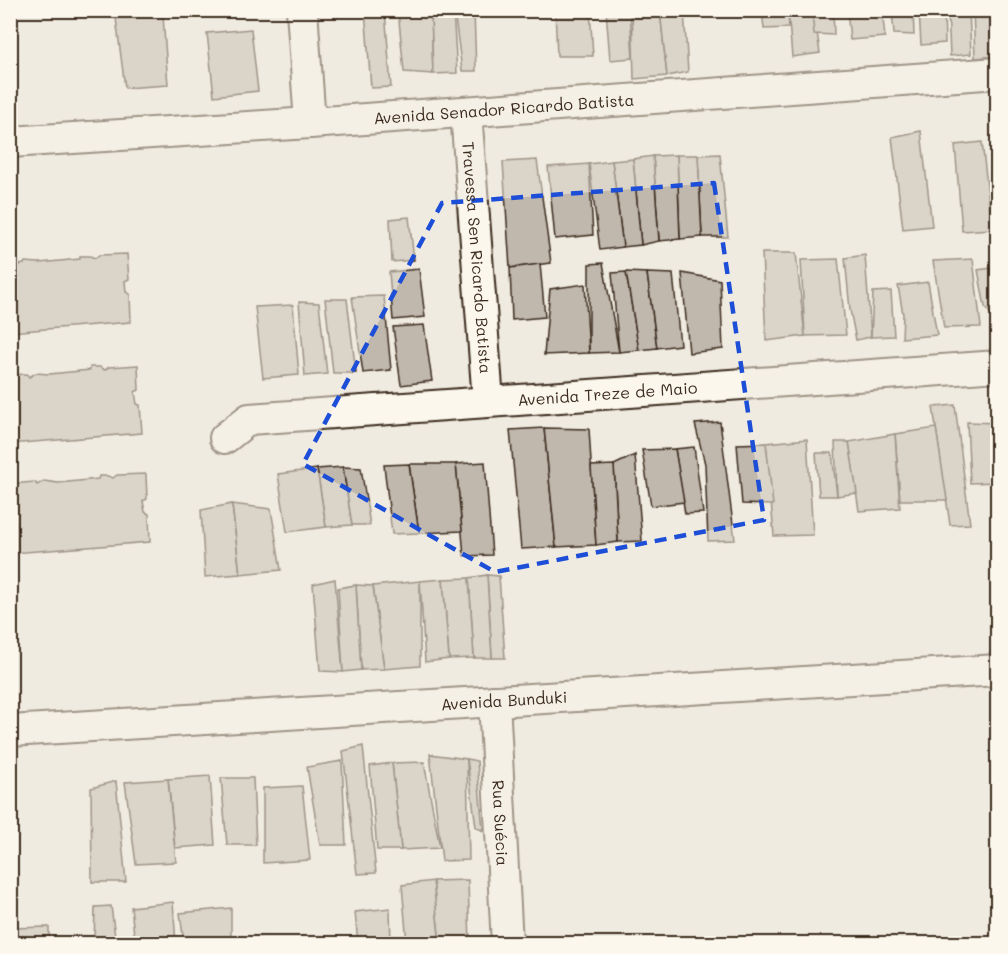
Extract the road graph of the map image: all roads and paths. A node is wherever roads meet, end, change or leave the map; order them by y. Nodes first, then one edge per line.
1 (302, 10) edge
2 (998, 73) edge
3 (466, 112) junction
4 (310, 123) junction
5 (10, 142) edge
6 (998, 366) edge
7 (488, 401) junction
8 (225, 438) dead end
9 (998, 670) edge
10 (494, 701) junction
11 (10, 731) edge
12 (507, 944) edge

1 - 4 street
2 - 3 street, Avenida Senador Ricardo Batista
3 - 4 street, Avenida Senador Ricardo Batista
3 - 7 street, Travessa Sen Ricardo Batista
4 - 5 street, Avenida Senador Ricardo Batista
6 - 7 street, Avenida Treze de Maio
7 - 8 street, Avenida Treze de Maio
9 - 10 street, Avenida Bunduki
10 - 11 street, Avenida Bunduki
10 - 12 street, Rua Suécia

